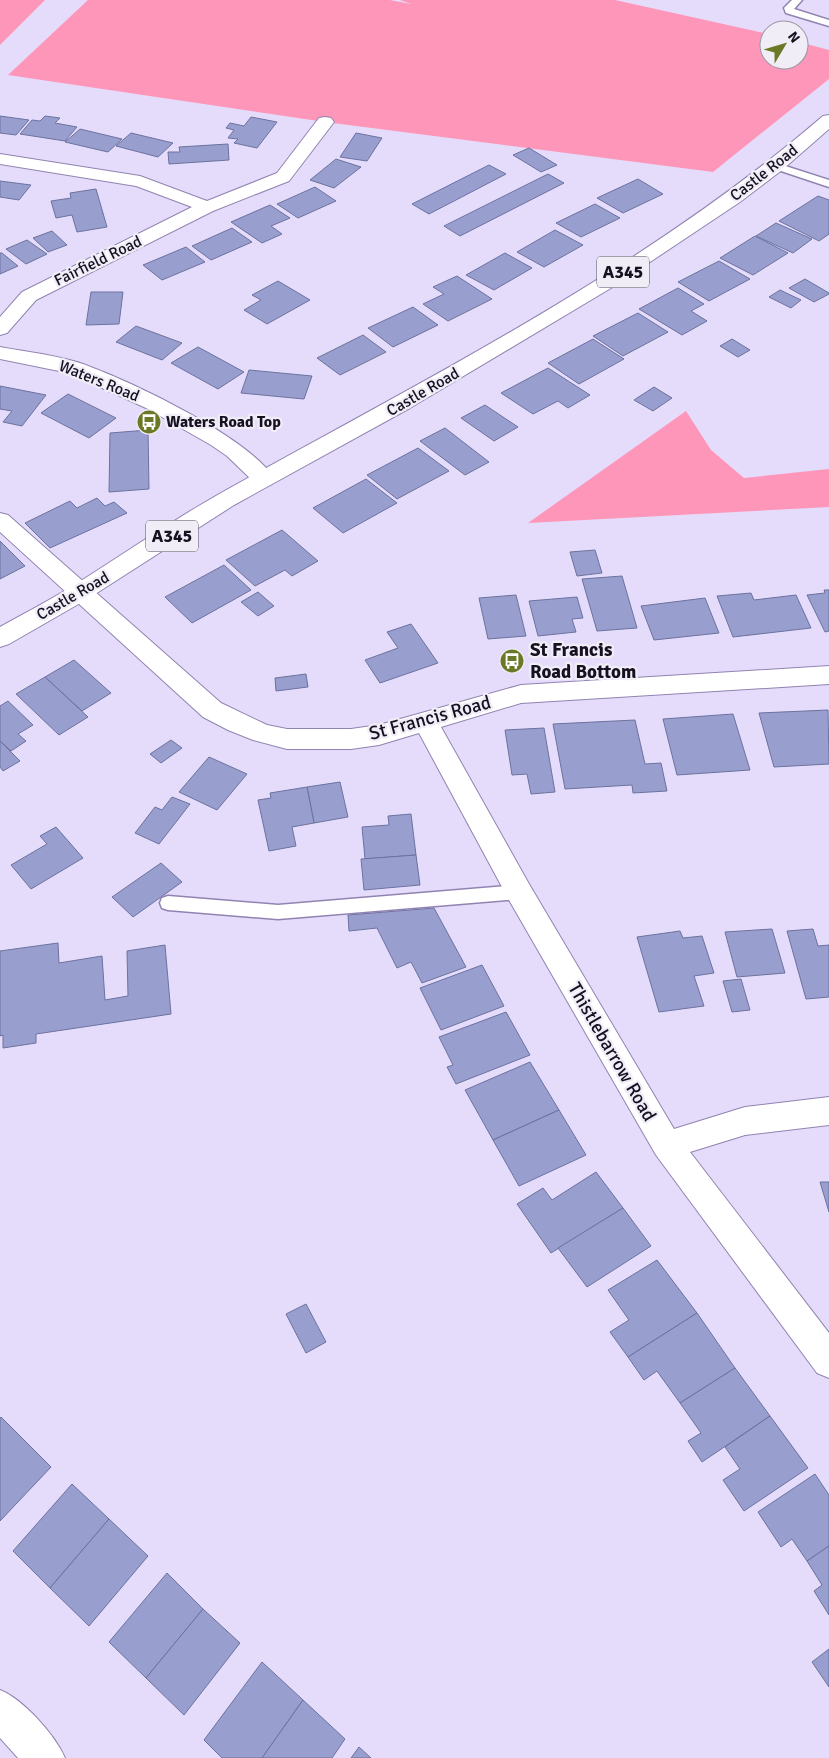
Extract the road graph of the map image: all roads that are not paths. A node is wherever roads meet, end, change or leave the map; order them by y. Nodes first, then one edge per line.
1 (797, 0) edge
2 (829, 23) edge
3 (829, 120) edge
4 (325, 122) dead end
5 (0, 159) edge
6 (776, 166) junction
7 (829, 184) edge
8 (207, 207) junction
9 (0, 329) edge
10 (0, 353) edge
11 (264, 479) junction
12 (0, 520) edge
13 (81, 592) junction
14 (0, 638) edge
15 (829, 676) edge
16 (426, 723) junction
17 (519, 892) junction
18 (168, 903) dead end
19 (829, 1111) edge
20 (667, 1145) junction
21 (829, 1361) edge
22 (0, 1709) edge
23 (45, 1758) edge

1 - 2 lane
3 - 6 street, Castle Road / A345
4 - 8 street, Fairfield Road
5 - 8 street
6 - 7 lane
6 - 11 street, Castle Road / A345
8 - 9 street, Fairfield Road
10 - 11 street, Waters Road
11 - 13 street, Castle Road / A345
12 - 13 street, St Francis Road
13 - 14 street, Castle Road / A345
13 - 16 street, St Francis Road
15 - 16 street, St Francis Road
16 - 17 street, Thistlebarrow Road
17 - 18 lane
17 - 20 street, Thistlebarrow Road
19 - 20 street
20 - 21 street, Thistlebarrow Road
22 - 23 street

